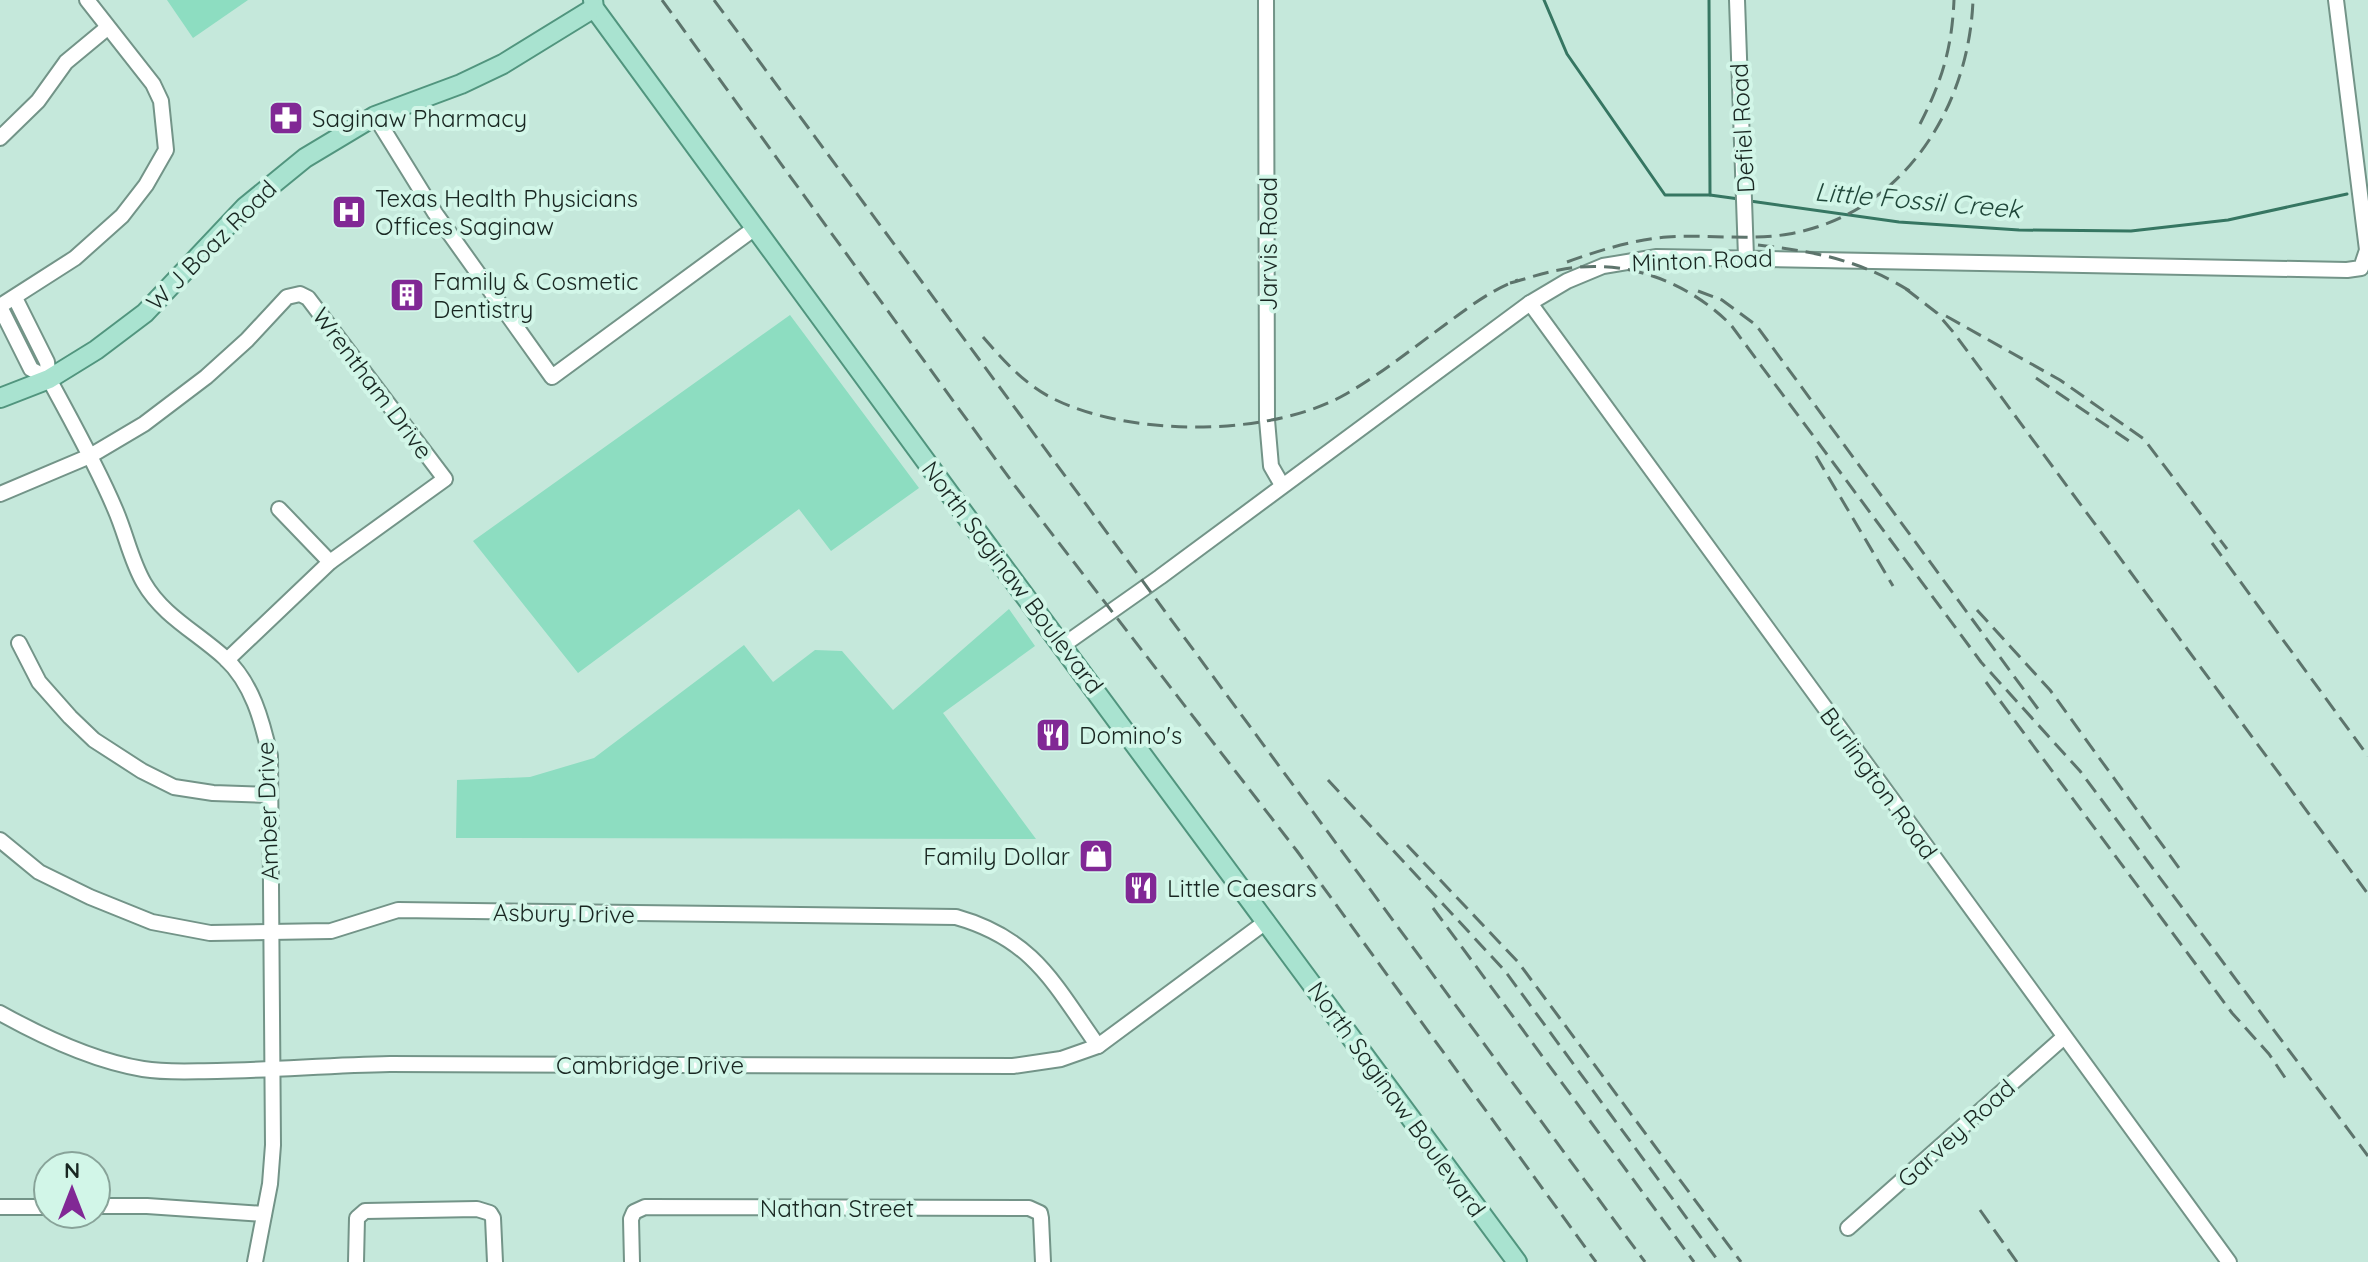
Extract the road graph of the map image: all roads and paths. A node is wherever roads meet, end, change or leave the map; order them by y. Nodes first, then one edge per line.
1 (87, 0) edge
2 (1266, 0) edge
3 (1737, 0) edge
4 (2336, 0) edge
5 (589, 3) edge
6 (107, 28) junction
7 (375, 116) junction
8 (0, 138) edge
9 (755, 228) junction
10 (1746, 257) junction
11 (15, 298) junction
12 (1530, 303) junction
13 (0, 306) edge
14 (49, 379) junction
15 (0, 398) edge
16 (90, 456) junction
17 (1282, 485) junction
18 (0, 494) edge
19 (279, 509) dead end
20 (330, 562) junction
21 (19, 643) dead end
22 (1062, 646) junction
23 (227, 660) junction
24 (270, 795) junction
25 (0, 840) edge
26 (1267, 921) junction
27 (271, 934) junction
28 (0, 1013) edge
29 (2064, 1037) junction
30 (1098, 1046) junction
31 (271, 1070) junction
32 (112, 1206) edge
33 (0, 1207) edge
34 (32, 1207) edge
35 (264, 1214) junction
36 (1848, 1228) dead end
37 (255, 1262) edge
38 (356, 1262) edge
39 (495, 1262) edge
40 (632, 1262) edge
41 (1043, 1262) edge
42 (1517, 1262) edge
43 (2229, 1262) edge

1 - 6 street
2 - 17 street, Jarvis Road
3 - 10 street, Defiel Road
4 - 10 street, Minton Road
5 - 7 main road, W J Boaz Road
5 - 9 main road, North Saginaw Boulevard
6 - 8 street
6 - 11 street
7 - 9 street
7 - 14 main road, W J Boaz Road
9 - 22 main road, North Saginaw Boulevard
10 - 12 street, Minton Road
11 - 13 street
11 - 14 street
12 - 17 street, Minton Road
12 - 29 street, Burlington Road
13 - 14 street
14 - 15 main road, W J Boaz Road
14 - 16 street, Amber Drive
16 - 18 street
16 - 20 street, Wrentham Drive
16 - 23 street, Amber Drive
17 - 22 street, Minton Road
19 - 20 street
20 - 23 street
21 - 24 street
22 - 26 main road, North Saginaw Boulevard
23 - 24 street, Amber Drive
24 - 27 street, Amber Drive
25 - 27 street, Asbury Drive
26 - 30 street, Cambridge Drive
26 - 42 main road, North Saginaw Boulevard
27 - 30 street, Asbury Drive
27 - 31 street, Amber Drive
28 - 31 street, Cambridge Drive
29 - 36 street, Garvey Road
29 - 43 street, Burlington Road
30 - 31 street, Cambridge Drive
31 - 35 street, Amber Drive
32 - 35 street
33 - 34 street
35 - 37 street, Amber Drive
38 - 39 street
40 - 41 street, Nathan Street

